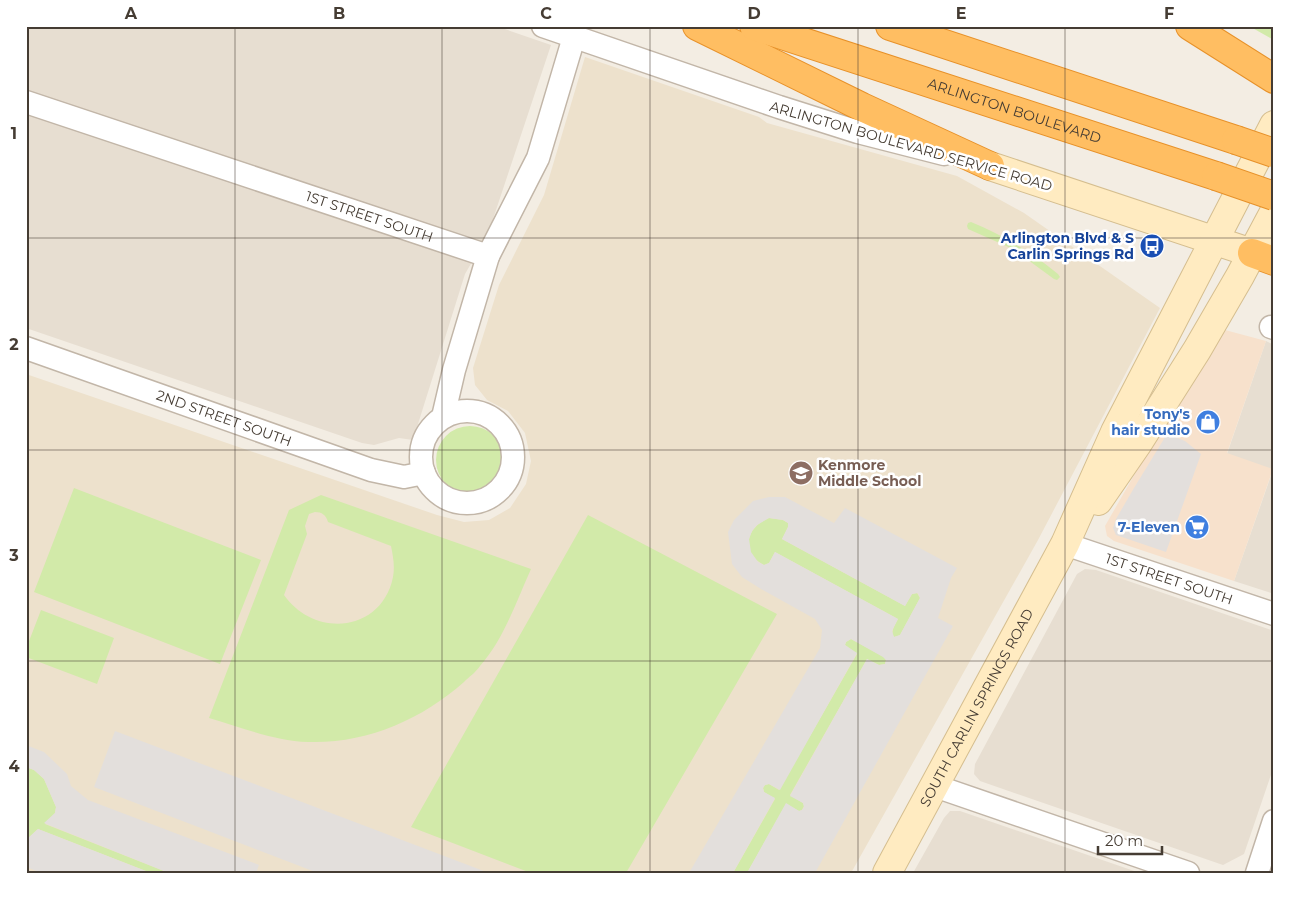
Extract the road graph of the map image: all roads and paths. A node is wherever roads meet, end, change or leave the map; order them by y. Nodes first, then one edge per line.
1 (543, 26) edge
2 (697, 26) edge
3 (754, 26) edge
4 (890, 26) edge
5 (1190, 26) edge
6 (574, 37) junction
7 (1274, 79) edge
8 (26, 102) edge
9 (1274, 124) edge
10 (1274, 153) edge
11 (990, 166) junction
12 (1274, 196) edge
13 (1274, 212) edge
14 (1214, 241) junction
15 (488, 256) junction
16 (1263, 257) edge
17 (1165, 335) junction
18 (26, 348) edge
19 (1170, 394) junction
20 (443, 416) junction
21 (424, 473) junction
22 (1065, 544) junction
23 (1274, 614) edge
24 (935, 786) junction
25 (1274, 821) edge
26 (887, 873) edge
27 (1188, 873) edge
28 (1257, 873) edge

1 - 6 street, ARLINGTON BOULEVARD SERVICE ROAD
2 - 11 highway
3 - 12 highway, ARLINGTON BOULEVARD, bridge
4 - 10 highway, bridge
5 - 7 highway
6 - 11 street, ARLINGTON BOULEVARD SERVICE ROAD
6 - 15 street
8 - 15 street, 1ST STREET SOUTH
9 - 14 main road, SOUTH CARLIN SPRINGS ROAD
11 - 14 main road, ARLINGTON BOULEVARD SERVICE ROAD
13 - 16 main road, SOUTH CARLIN SPRINGS ROAD
14 - 16 main road, ARLINGTON BOULEVARD SERVICE ROAD
14 - 17 main road, SOUTH CARLIN SPRINGS ROAD
15 - 20 street
16 - 19 main road, SOUTH CARLIN SPRINGS ROAD
17 - 19 main road
17 - 22 main road, SOUTH CARLIN SPRINGS ROAD
18 - 21 street, 2ND STREET SOUTH
19 - 22 main road, SOUTH CARLIN SPRINGS ROAD
20 - 21 street
20 - 21 street
22 - 23 street, 1ST STREET SOUTH
22 - 24 main road, SOUTH CARLIN SPRINGS ROAD
24 - 26 main road, SOUTH CARLIN SPRINGS ROAD
24 - 27 street
25 - 28 street

